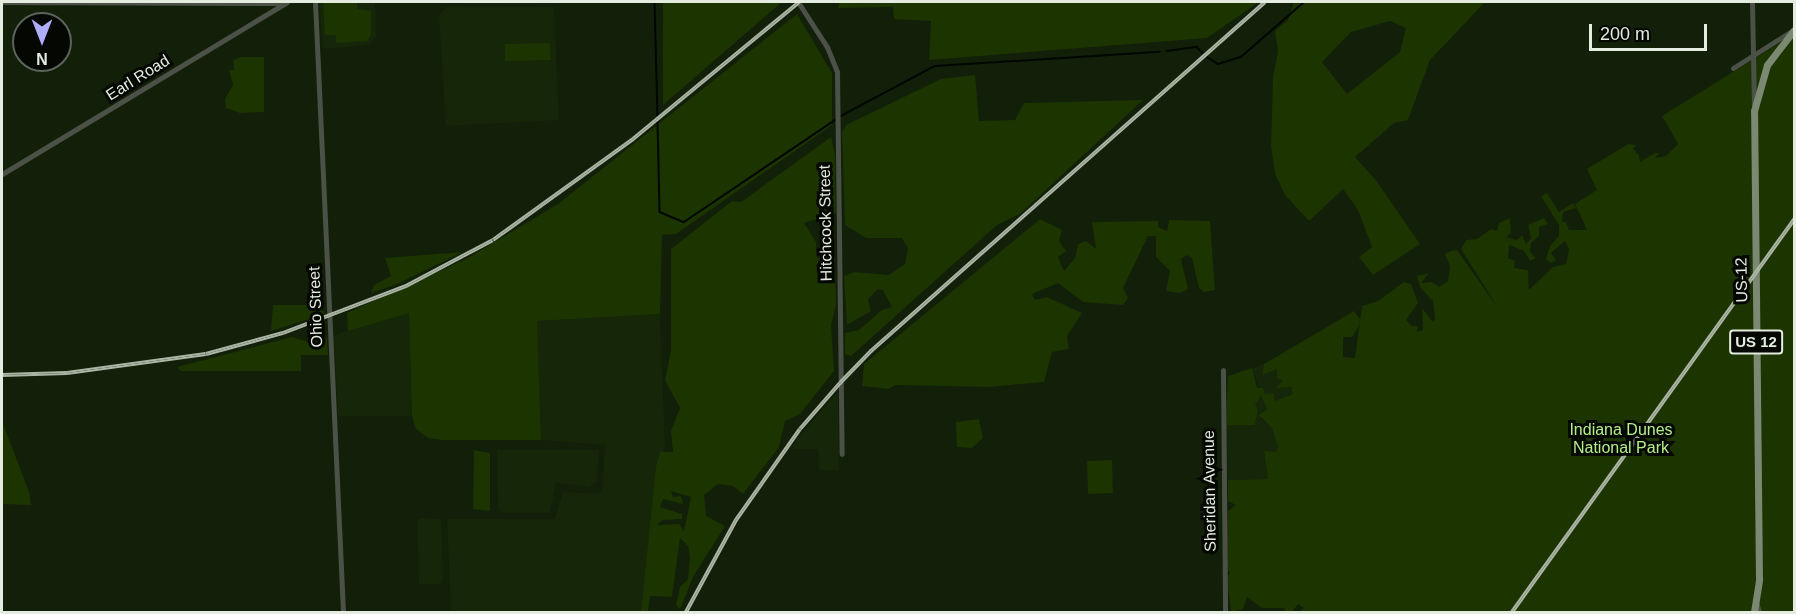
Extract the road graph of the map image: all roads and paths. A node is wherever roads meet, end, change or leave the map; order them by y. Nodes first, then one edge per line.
1 (2, 2) edge
2 (286, 2) edge
3 (315, 2) edge
4 (798, 2) edge
5 (1752, 2) edge
6 (1794, 29) edge
7 (1752, 55) junction
8 (1734, 68) dead end
9 (1754, 111) junction
10 (2, 174) edge
11 (1223, 370) dead end
12 (842, 454) dead end
13 (1756, 602) junction
14 (343, 612) edge
15 (1226, 612) edge
16 (1754, 612) edge
17 (1759, 612) edge

1 - 2 street
2 - 10 street, Earl Road
3 - 14 street, Ohio Street
4 - 12 street, Hitchcock Street
5 - 7 street
6 - 7 street
6 - 9 main road, US-12 / US 12
7 - 8 street
7 - 9 street
9 - 13 main road, US-12 / US 12
11 - 15 street, Sheridan Avenue
13 - 16 main road, US-12 / US 12
13 - 17 street

